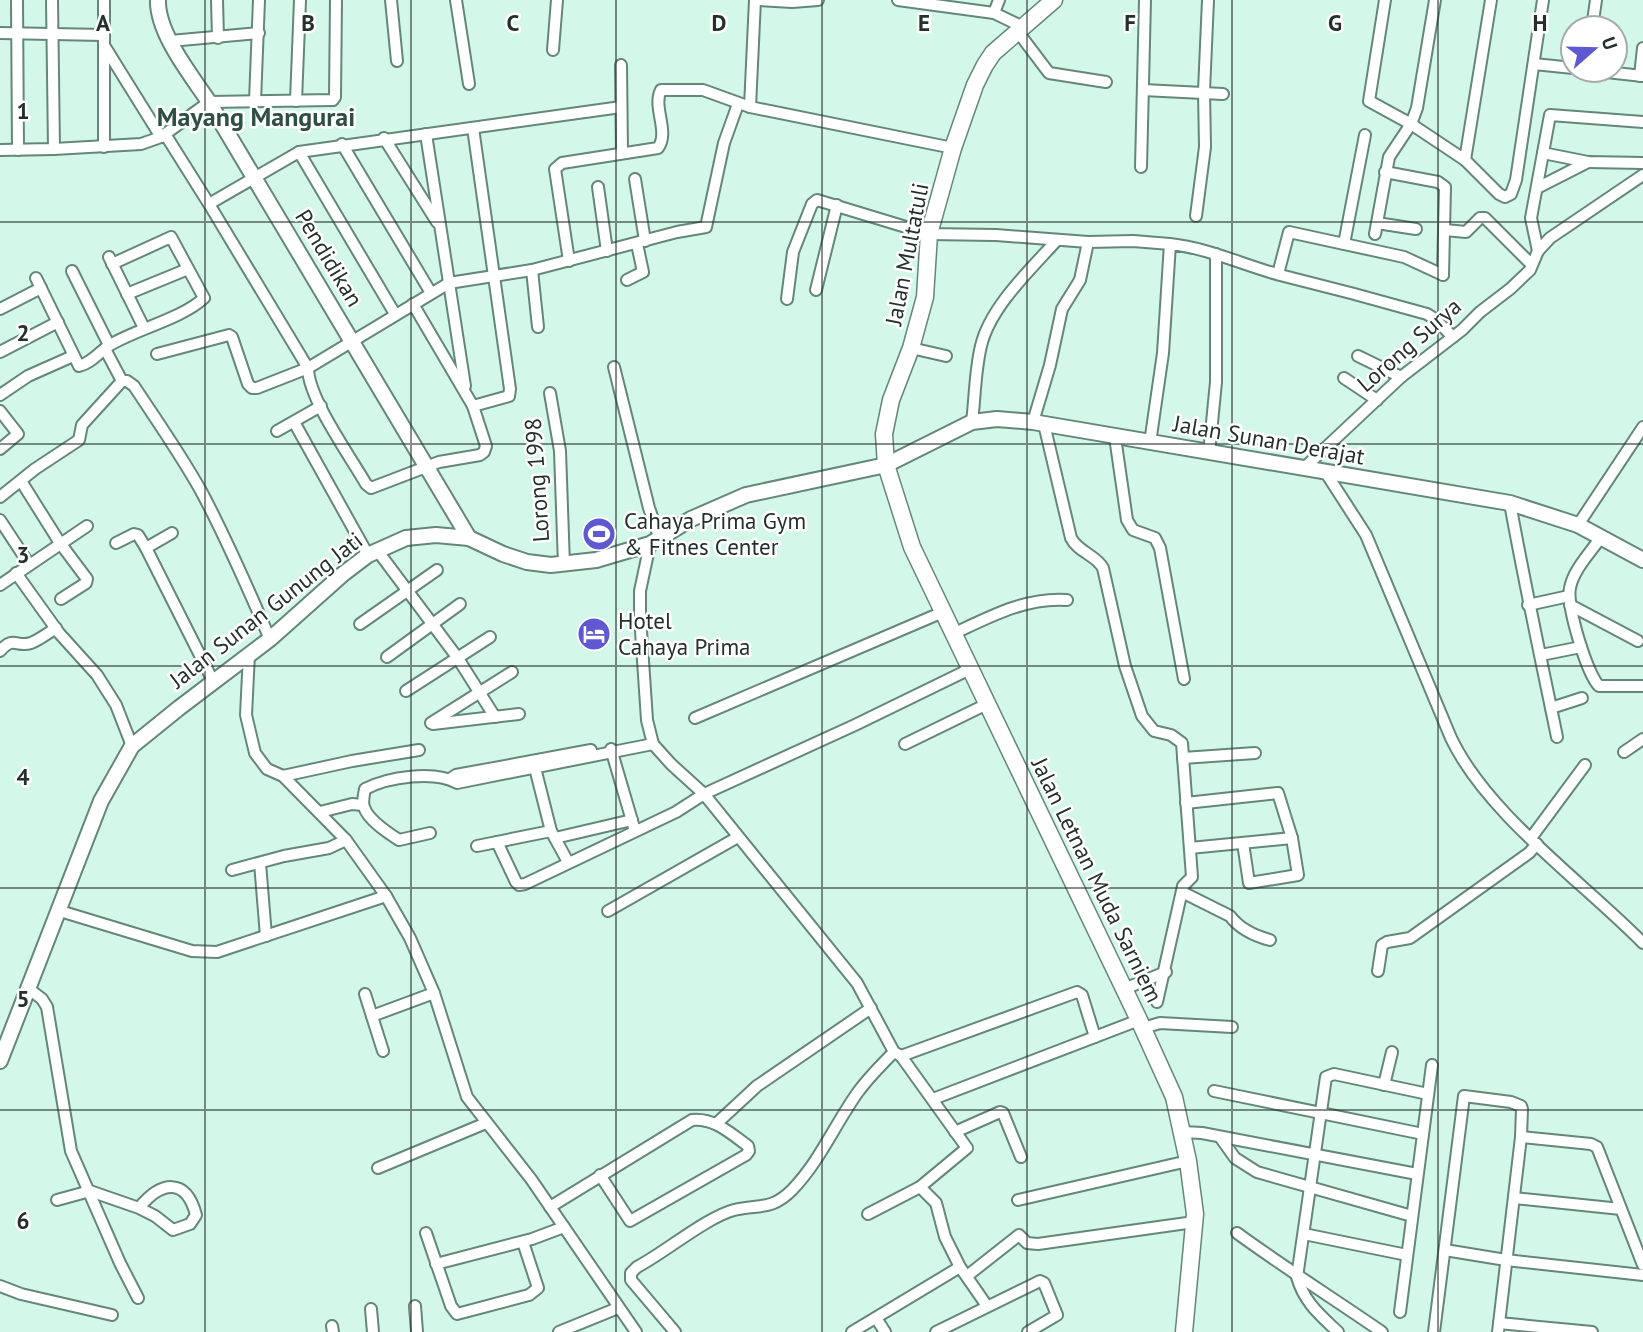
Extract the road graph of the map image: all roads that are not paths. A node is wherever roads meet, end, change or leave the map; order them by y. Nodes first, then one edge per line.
1 (17, 0) edge
2 (52, 0) edge
3 (104, 0) edge
4 (158, 0) edge
5 (218, 0) edge
6 (259, 0) edge
7 (300, 0) edge
8 (336, 0) edge
9 (391, 0) edge
10 (456, 0) edge
11 (557, 0) edge
12 (757, 0) edge
13 (809, 0) edge
14 (818, 0) edge
15 (898, 0) edge
16 (999, 0) edge
17 (1054, 0) edge
18 (1144, 0) edge
19 (1208, 0) edge
20 (1385, 0) edge
21 (1435, 0) edge
22 (1491, 0) edge
23 (1543, 0) edge
24 (994, 13) junction
25 (1020, 29) junction
26 (0, 33) edge
27 (18, 33) junction
28 (53, 33) junction
29 (259, 33) junction
30 (218, 38) junction
31 (104, 41) junction
32 (170, 41) junction
33 (1643, 48) edge
34 (553, 50) dead end
35 (397, 61) dead end
36 (1534, 64) junction
37 (621, 65) dead end
38 (1559, 67) edge
39 (1641, 76) edge
40 (1106, 82) dead end
41 (469, 84) dead end
42 (1143, 90) junction
43 (1204, 91) junction
44 (1223, 94) dead end
45 (256, 101) junction
46 (296, 101) junction
47 (209, 102) junction
48 (744, 105) junction
49 (621, 107) junction
50 (1643, 122) edge
51 (1411, 124) junction
52 (473, 128) junction
53 (426, 134) junction
54 (1365, 135) dead end
55 (163, 136) junction
56 (384, 138) junction
57 (342, 144) junction
58 (104, 147) junction
59 (953, 148) junction
60 (54, 149) junction
61 (0, 150) edge
62 (18, 150) junction
63 (299, 152) junction
64 (622, 152) junction
65 (1543, 153) junction
66 (1465, 160) junction
67 (1588, 162) junction
68 (1643, 163) edge
69 (1141, 167) dead end
70 (1385, 172) junction
71 (1643, 175) edge
72 (253, 177) junction
73 (635, 179) dead end
74 (598, 187) dead end
75 (1537, 188) junction
76 (209, 204) junction
77 (837, 205) junction
78 (1196, 216) dead end
79 (440, 227) junction
80 (1416, 229) dead end
81 (1445, 230) junction
82 (929, 234) junction
83 (1057, 240) junction
84 (641, 242) junction
85 (1088, 242) junction
86 (1170, 244) junction
87 (1344, 244) junction
88 (607, 251) junction
89 (1538, 251) junction
90 (1216, 254) junction
91 (569, 261) junction
92 (1531, 264) junction
93 (188, 269) junction
94 (532, 270) junction
95 (72, 271) dead end
96 (1278, 274) junction
97 (494, 277) junction
98 (627, 280) dead end
99 (449, 283) junction
100 (817, 290) dead end
101 (431, 293) junction
102 (127, 294) junction
103 (787, 299) dead end
104 (413, 304) junction
105 (0, 309) edge
106 (395, 314) junction
107 (58, 322) junction
108 (538, 327) dead end
109 (144, 328) junction
110 (1453, 337) junction
111 (353, 342) junction
112 (107, 347) junction
113 (911, 348) junction
114 (0, 352) edge
115 (158, 354) dead end
116 (73, 356) junction
117 (946, 356) dead end
118 (1358, 356) dead end
119 (614, 367) dead end
120 (308, 368) junction
121 (1401, 377) junction
122 (1344, 378) dead end
123 (122, 381) junction
124 (466, 392) junction
125 (550, 393) dead end
126 (0, 395) edge
127 (1377, 400) junction
128 (321, 406) junction
129 (473, 406) junction
130 (0, 411) edge
131 (294, 422) junction
132 (972, 422) junction
133 (1039, 423) junction
134 (1643, 427) edge
135 (277, 431) dead end
136 (1115, 436) junction
137 (1150, 443) junction
138 (0, 449) edge
139 (1209, 453) junction
140 (886, 465) junction
141 (427, 466) junction
142 (1303, 469) junction
143 (1326, 473) junction
144 (21, 481) junction
145 (0, 498) edge
146 (1510, 503) junction
147 (0, 520) edge
148 (1578, 525) junction
149 (87, 526) dead end
150 (172, 533) dead end
151 (1601, 537) junction
152 (469, 538) junction
153 (655, 541) junction
154 (60, 542) junction
155 (116, 543) dead end
156 (146, 548) junction
157 (372, 552) junction
158 (1643, 560) edge
159 (29, 564) junction
160 (564, 565) junction
161 (437, 570) dead end
162 (16, 573) junction
163 (0, 585) edge
164 (406, 590) junction
165 (61, 598) dead end
166 (1067, 600) dead end
167 (1570, 601) junction
168 (460, 604) dead end
169 (1528, 605) junction
170 (943, 612) junction
171 (360, 624) dead end
172 (432, 624) junction
173 (56, 628) junction
174 (953, 634) junction
175 (490, 637) dead end
176 (270, 639) junction
177 (1638, 641) dead end
178 (1581, 647) junction
179 (0, 651) edge
180 (250, 654) junction
181 (1541, 655) junction
182 (387, 657) dead end
183 (457, 657) junction
184 (970, 668) junction
185 (512, 672) dead end
186 (1184, 679) dead end
187 (213, 681) junction
188 (1643, 686) edge
189 (406, 691) dead end
190 (480, 691) junction
191 (1581, 698) dead end
192 (987, 704) junction
193 (1551, 708) junction
194 (519, 714) dead end
195 (495, 717) junction
196 (695, 718) dead end
197 (1557, 737) dead end
198 (1643, 739) edge
199 (653, 744) junction
200 (905, 744) dead end
201 (132, 746) junction
202 (419, 750) dead end
203 (614, 750) junction
204 (1624, 752) dead end
205 (1255, 753) dead end
206 (1183, 758) junction
207 (534, 765) junction
208 (1585, 765) dead end
209 (283, 775) junction
210 (704, 794) junction
211 (1186, 803) junction
212 (363, 805) junction
213 (320, 813) junction
214 (634, 825) junction
215 (430, 833) dead end
216 (553, 834) junction
217 (738, 837) junction
218 (1292, 838) junction
219 (346, 840) junction
220 (1534, 841) junction
221 (497, 842) junction
222 (1243, 843) junction
223 (477, 846) dead end
224 (1189, 848) junction
225 (568, 862) junction
226 (260, 863) junction
227 (232, 870) dead end
228 (1182, 892) junction
229 (386, 896) junction
230 (60, 911) junction
231 (608, 911) dead end
232 (266, 936) junction
233 (1270, 940) dead end
234 (1643, 943) edge
235 (1378, 971) dead end
236 (1166, 972) junction
237 (29, 989) junction
238 (1125, 989) junction
239 (434, 993) junction
240 (365, 994) dead end
241 (1157, 1002) dead end
242 (871, 1008) junction
243 (372, 1016) junction
244 (1141, 1024) junction
245 (1232, 1027) dead end
246 (5, 1034) edge
247 (1095, 1037) junction
248 (383, 1051) dead end
249 (1392, 1052) dead end
250 (897, 1054) junction
251 (0, 1061) edge
252 (1432, 1065) dead end
253 (1384, 1085) junction
254 (1214, 1091) dead end
255 (1429, 1094) junction
256 (933, 1099) junction
257 (1321, 1112) junction
258 (486, 1123) junction
259 (716, 1124) junction
260 (955, 1132) junction
261 (1183, 1132) junction
262 (1423, 1134) junction
263 (1220, 1137) junction
264 (1521, 1137) junction
265 (1315, 1154) junction
266 (1021, 1157) dead end
267 (1188, 1161) junction
268 (378, 1168) dead end
269 (1417, 1174) junction
270 (600, 1175) junction
271 (920, 1187) junction
272 (1309, 1188) junction
273 (90, 1191) junction
274 (1514, 1198) junction
275 (57, 1200) dead end
276 (1018, 1200) dead end
277 (550, 1207) junction
278 (139, 1208) junction
279 (1621, 1209) junction
280 (868, 1214) dead end
281 (1412, 1216) junction
282 (1194, 1222) junction
283 (564, 1227) junction
284 (426, 1233) dead end
285 (1237, 1233) dead end
286 (1304, 1234) junction
287 (523, 1242) junction
288 (1444, 1250) junction
289 (1407, 1255) junction
290 (1506, 1260) junction
291 (436, 1264) junction
292 (1643, 1265) edge
293 (963, 1272) junction
294 (1643, 1275) edge
295 (1297, 1277) junction
296 (0, 1286) edge
297 (1332, 1297) junction
298 (138, 1298) dead end
299 (415, 1306) dead end
300 (987, 1306) junction
301 (618, 1308) junction
302 (371, 1310) dead end
303 (1400, 1312) dead end
304 (1319, 1313) junction
305 (112, 1315) dead end
306 (876, 1318) junction
307 (1498, 1327) edge
308 (582, 1328) edge
309 (373, 1332) edge
310 (417, 1332) edge
311 (559, 1332) edge
312 (636, 1332) edge
313 (675, 1332) edge
314 (852, 1332) edge
315 (885, 1332) edge
316 (936, 1332) edge
317 (1028, 1332) edge
318 (1184, 1332) edge
319 (1338, 1332) edge
320 (1382, 1332) edge
321 (1434, 1332) edge
322 (1592, 1332) edge

1 - 27 street
2 - 28 street
3 - 31 street
4 - 32 street, Pendidikan
5 - 30 street
6 - 29 street
7 - 46 street
8 - 46 street
9 - 35 street
10 - 41 street
11 - 34 street
12 - 13 street
12 - 48 street
13 - 14 street
15 - 24 street
16 - 24 street
17 - 25 main road, Jalan Multatuli
18 - 42 street
19 - 43 street
20 - 51 street
21 - 51 street
22 - 66 street
23 - 36 street
24 - 25 street
25 - 40 street
25 - 59 main road, Jalan Multatuli
26 - 27 street
27 - 28 street
27 - 62 street
28 - 31 street
28 - 60 street
29 - 30 street
29 - 45 street
30 - 32 street
31 - 55 street
31 - 58 street
32 - 47 street, Pendidikan
33 - 39 street
36 - 38 street
36 - 66 street
37 - 49 street
42 - 43 street
42 - 69 street
43 - 44 street
43 - 78 street
45 - 46 street
45 - 47 street
47 - 55 street
47 - 72 street, Pendidikan
48 - 59 street
48 - 64 street
48 - 84 street
49 - 52 street
49 - 64 street
50 - 65 street
51 - 66 street
51 - 70 street
52 - 53 street
52 - 97 street
53 - 56 street
53 - 79 street
54 - 87 street
55 - 58 street
55 - 76 street
56 - 57 street
56 - 79 street
57 - 63 street
57 - 101 street
58 - 60 street
59 - 82 main road, Jalan Multatuli
60 - 62 street
61 - 62 street
63 - 72 street
63 - 106 street
64 - 91 street
65 - 67 street
65 - 75 street
67 - 68 street
67 - 75 street
70 - 80 street
70 - 81 street
71 - 89 street
72 - 76 street
72 - 111 street, Pendidikan
73 - 84 street
74 - 88 street
75 - 89 street
76 - 120 street
77 - 82 street
77 - 100 street
77 - 103 street
79 - 99 street
81 - 87 street
81 - 92 street
82 - 83 street
82 - 113 main road, Jalan Multatuli
83 - 85 street
83 - 132 street
84 - 88 street
84 - 98 street
85 - 86 street
85 - 133 street
86 - 90 street
86 - 137 street
87 - 96 street
88 - 91 street
89 - 92 street, Lorong Surya
90 - 96 street
90 - 139 street
91 - 94 street
92 - 110 street, Lorong Surya
93 - 102 street
93 - 102 street
93 - 109 street
94 - 97 street
94 - 108 street
95 - 112 street
96 - 110 street
97 - 99 street
97 - 129 street
99 - 101 street
99 - 124 street
101 - 104 street
102 - 109 street
104 - 106 street
104 - 124 street
105 - 107 street
106 - 111 street
107 - 114 street
107 - 116 street
109 - 112 street
110 - 121 street, Lorong Surya
111 - 120 street
111 - 141 street, Pendidikan
112 - 116 street
112 - 123 street
113 - 117 street
113 - 140 main road, Jalan Multatuli
115 - 120 street
116 - 126 street
118 - 121 street
119 - 153 street
120 - 128 street
121 - 127 street, Lorong Surya
122 - 127 street
123 - 144 street
123 - 176 street
124 - 129 street
125 - 160 street, Lorong 1998
127 - 142 street, Lorong Surya
128 - 131 street
128 - 141 street
129 - 141 street
130 - 138 street
131 - 135 street
131 - 157 street
132 - 133 street, Jalan Sunan Derajat
132 - 140 street, Jalan Sunan Derajat
133 - 136 street, Jalan Sunan Derajat
133 - 206 street
134 - 148 street
136 - 137 street, Jalan Sunan Derajat
136 - 186 street
137 - 139 street, Jalan Sunan Derajat
139 - 142 street, Jalan Sunan Derajat
140 - 153 street, Jalan Sunan Gunung Jati
140 - 170 main road, Jalan Letnan Muda Sarniem
141 - 152 street, Pendidikan
142 - 143 street, Jalan Sunan Derajat
143 - 146 street, Jalan Sunan Derajat
143 - 220 street
144 - 145 street
144 - 154 street
146 - 148 street, Jalan Sunan Derajat
146 - 169 street
147 - 159 street
148 - 151 street, Jalan Sunan Derajat
149 - 154 street
150 - 156 street
151 - 158 street, Jalan Sunan Derajat
151 - 167 street
152 - 157 street, Jalan Sunan Gunung Jati
152 - 160 street, Jalan Sunan Gunung Jati
153 - 160 street, Jalan Sunan Gunung Jati
153 - 199 street
154 - 159 street
154 - 165 street
155 - 156 street
156 - 187 street
157 - 164 street
157 - 176 street, Jalan Sunan Gunung Jati
159 - 162 street
161 - 164 street
162 - 163 street
162 - 173 street
164 - 171 street
164 - 172 street
166 - 174 street
167 - 169 street
167 - 177 street
167 - 178 street
168 - 172 street
169 - 181 street
170 - 174 main road, Jalan Letnan Muda Sarniem
170 - 196 street
172 - 182 street
172 - 183 street
173 - 179 street
173 - 201 street
174 - 184 main road, Jalan Letnan Muda Sarniem
175 - 183 street
176 - 180 street, Jalan Sunan Gunung Jati
178 - 181 street
178 - 188 street
180 - 187 street, Jalan Sunan Gunung Jati
180 - 209 street
181 - 193 street
183 - 189 street
183 - 190 street
184 - 192 main road, Jalan Letnan Muda Sarniem
184 - 210 street
185 - 190 street
187 - 201 street, Jalan Sunan Gunung Jati
190 - 195 street
190 - 195 street
191 - 193 street
192 - 200 street
192 - 238 main road, Jalan Letnan Muda Sarniem
193 - 197 street
194 - 195 street
198 - 204 street
199 - 203 street
199 - 210 street
201 - 230 street, Jalan Sunan Gunung Jati
202 - 209 street
203 - 207 street
203 - 214 street
205 - 206 street
206 - 211 street
207 - 212 street
207 - 216 street
208 - 220 street
209 - 213 street
210 - 214 street
210 - 217 street
211 - 218 street
211 - 224 street
212 - 213 street
212 - 215 street
213 - 219 street
214 - 216 street
214 - 225 street
216 - 221 street
216 - 225 street
217 - 231 street
217 - 242 street
218 - 222 street
218 - 222 street
219 - 226 street
219 - 229 street
220 - 234 street
220 - 235 street
221 - 223 street
221 - 225 street
222 - 224 street
224 - 228 street
226 - 227 street
226 - 232 street
228 - 233 street
228 - 236 street
229 - 232 street
229 - 239 street
230 - 232 street
230 - 237 street, Jalan Sunan Gunung Jati
236 - 238 street
236 - 241 street
237 - 246 street, Jalan Sunan Gunung Jati
237 - 273 street
238 - 244 main road, Jalan Letnan Muda Sarniem
239 - 243 street
239 - 258 street
240 - 243 street
242 - 250 street
242 - 259 street
243 - 248 street
244 - 245 street
244 - 247 street
244 - 261 main road, Jalan Letnan Muda Sarniem
246 - 251 street, Jalan Sunan Gunung Jati
247 - 250 street
247 - 256 street
249 - 253 street
250 - 256 street
250 - 313 street
252 - 255 street
253 - 255 street
253 - 257 street
254 - 257 street
255 - 262 street
256 - 260 street
257 - 262 street
257 - 265 street
258 - 268 street
258 - 277 street
259 - 270 street
259 - 270 street
260 - 266 street
260 - 271 street
261 - 263 street
261 - 267 main road, Jalan Letnan Muda Sarniem
262 - 269 street
263 - 265 street
263 - 272 street
264 - 274 street
264 - 279 street
264 - 288 street
265 - 269 street
265 - 272 street
267 - 276 street
267 - 282 main road, Jalan Letnan Muda Sarniem
269 - 281 street
270 - 277 street
271 - 280 street
271 - 293 street
272 - 281 street
272 - 286 street
273 - 275 street
273 - 278 street
273 - 298 street
274 - 279 street
274 - 290 street
277 - 283 street
278 - 278 street
279 - 292 street
281 - 289 street
282 - 293 street
282 - 318 main road, Jalan Letnan Muda Sarniem
283 - 287 street
283 - 301 street
284 - 291 street
285 - 295 street
286 - 289 street
286 - 295 street
287 - 291 street
287 - 291 street
288 - 290 street
288 - 321 street
289 - 303 street
290 - 294 street
290 - 307 street
293 - 300 street
293 - 306 street
295 - 297 street
295 - 304 street
296 - 305 street
297 - 304 street
297 - 320 street
299 - 310 street
300 - 316 street
300 - 317 street
301 - 308 street
301 - 312 street
302 - 309 street
304 - 319 street
306 - 314 street
306 - 315 street
307 - 322 street
308 - 311 street

